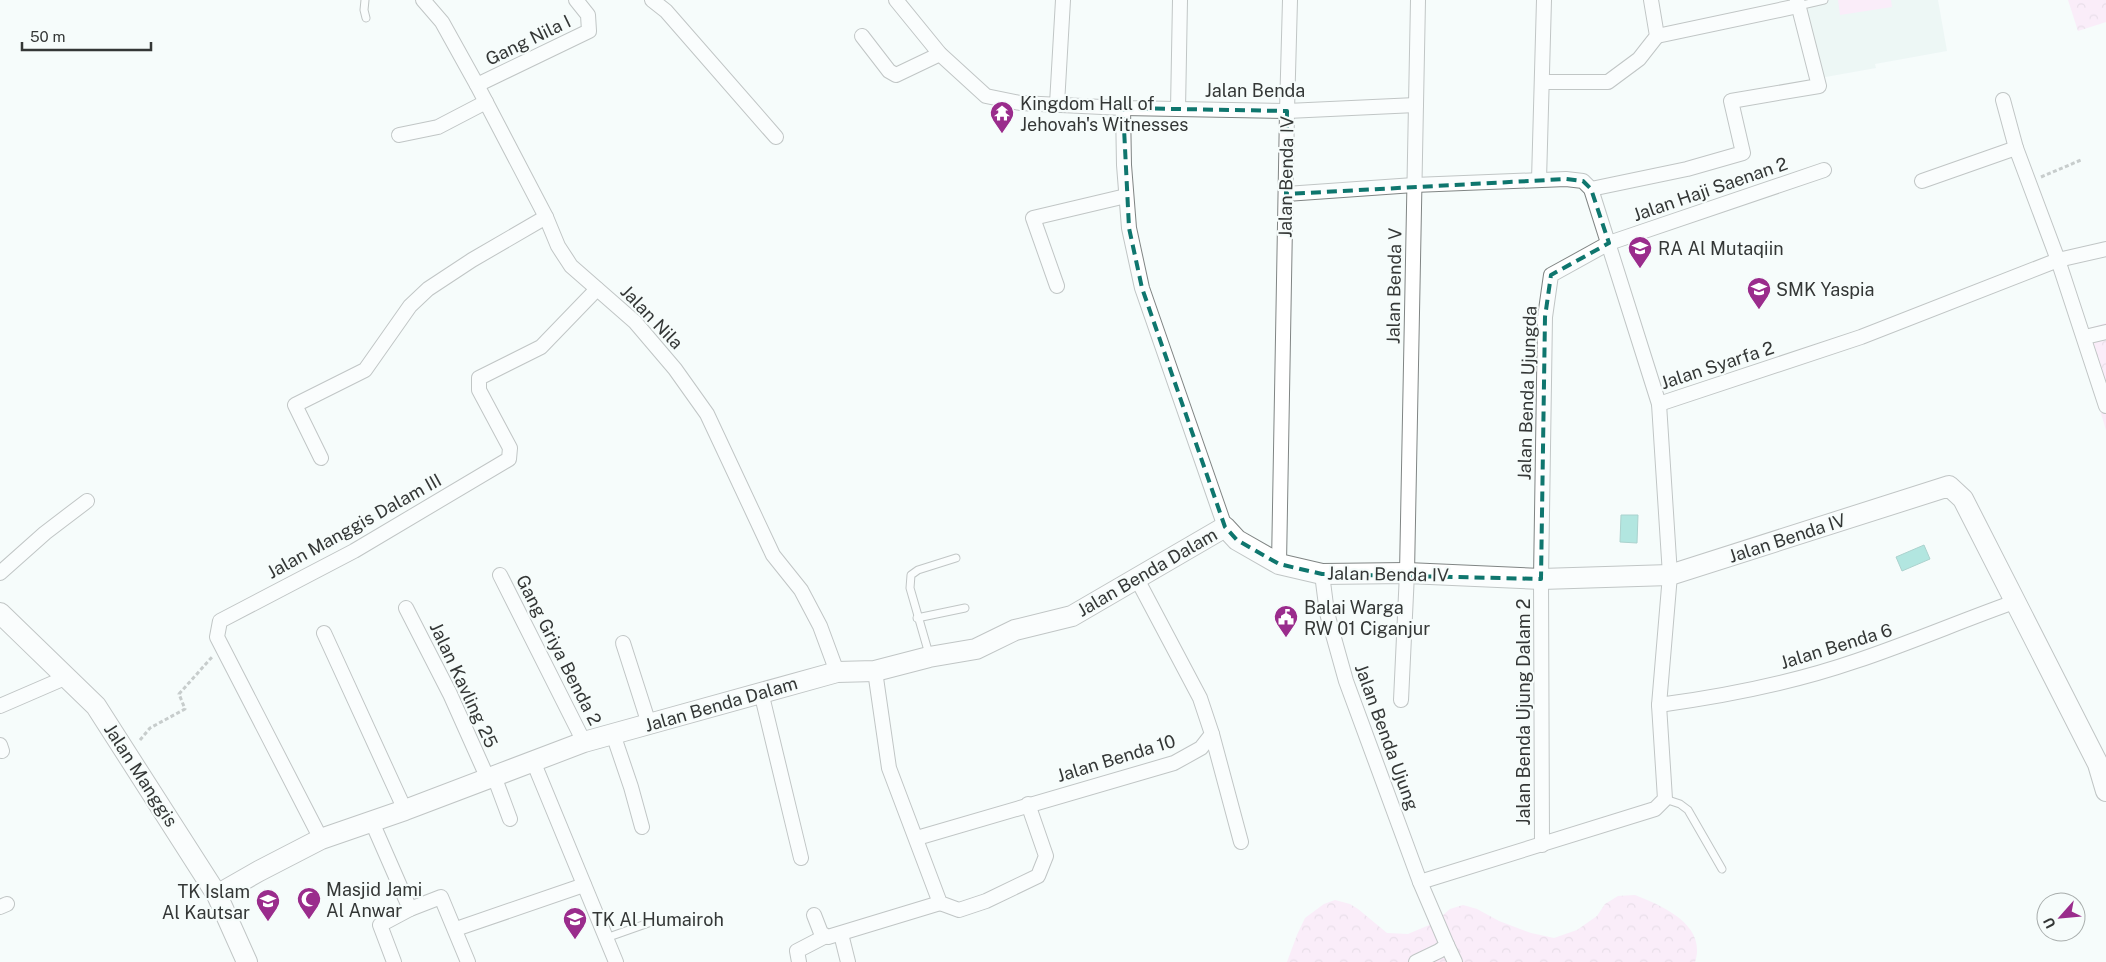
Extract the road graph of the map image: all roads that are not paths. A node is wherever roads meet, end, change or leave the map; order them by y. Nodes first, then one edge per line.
1 (365, 0) edge
2 (423, 0) edge
3 (576, 0) edge
4 (652, 0) edge
5 (896, 0) edge
6 (1063, 0) edge
7 (1180, 0) edge
8 (1290, 0) edge
9 (1418, 0) edge
10 (1544, 0) edge
11 (1651, 0) edge
12 (1824, 0) edge
13 (1798, 3) edge
14 (366, 18) dead end
15 (862, 36) dead end
16 (1657, 36) junction
17 (940, 54) junction
18 (1543, 82) junction
19 (477, 85) junction
20 (2003, 100) dead end
21 (486, 102) junction
22 (1057, 104) junction
23 (1416, 105) junction
24 (1123, 108) junction
25 (1178, 108) junction
26 (1287, 111) junction
27 (399, 135) dead end
28 (776, 137) dead end
29 (2016, 148) junction
30 (1824, 170) dead end
31 (1539, 180) junction
32 (1922, 181) dead end
33 (1414, 185) junction
34 (1591, 189) junction
35 (1286, 194) junction
36 (1126, 196) junction
37 (546, 217) junction
38 (1609, 243) junction
39 (2106, 248) edge
40 (2058, 260) junction
41 (1057, 286) dead end
42 (598, 288) junction
43 (2106, 332) edge
44 (2084, 337) junction
45 (1659, 404) junction
46 (2106, 404) edge
47 (321, 458) dead end
48 (87, 501) dead end
49 (1225, 527) junction
50 (956, 558) dead end
51 (1280, 564) junction
52 (0, 572) edge
53 (1406, 573) junction
54 (1322, 574) junction
55 (500, 575) dead end
56 (1670, 575) junction
57 (1137, 579) junction
58 (1541, 579) junction
59 (2017, 601) junction
60 (406, 608) dead end
61 (965, 608) dead end
62 (0, 613) edge
63 (918, 618) junction
64 (324, 633) dead end
65 (623, 644) dead end
66 (929, 657) junction
67 (875, 671) junction
68 (837, 672) junction
69 (67, 677) junction
70 (761, 692) junction
71 (1401, 700) dead end
72 (1660, 705) junction
73 (0, 706) edge
74 (649, 724) junction
75 (613, 734) junction
76 (1212, 734) junction
77 (584, 742) junction
78 (533, 761) junction
79 (491, 778) junction
80 (2106, 791) edge
81 (1664, 799) junction
82 (1028, 804) junction
83 (405, 810) junction
84 (510, 819) dead end
85 (372, 822) junction
86 (642, 827) dead end
87 (917, 838) junction
88 (321, 839) junction
89 (1241, 842) dead end
90 (1542, 845) junction
91 (801, 858) dead end
92 (1722, 869) dead end
93 (1420, 882) junction
94 (584, 885) junction
95 (217, 895) junction
96 (940, 903) junction
97 (410, 909) junction
98 (814, 915) dead end
99 (657, 920) dead end
100 (456, 928) junction
101 (841, 934) junction
102 (824, 937) junction
103 (606, 938) junction
104 (1447, 945) junction
105 (248, 962) edge
106 (394, 962) edge
107 (468, 962) edge
108 (616, 962) edge
109 (799, 962) edge
110 (848, 962) edge
111 (1416, 962) edge
112 (1455, 962) edge

1 - 14 lane
2 - 19 street, Jalan Nila
3 - 19 street, Gang Nila I
4 - 28 street
5 - 17 street, Jalan Benda
6 - 22 street
7 - 25 street
8 - 26 street, Jalan Benda IV
9 - 23 street, Jalan Benda V
10 - 18 street
11 - 16 street
12 - 13 lane
13 - 16 street
13 - 34 street
15 - 17 street
16 - 18 street
17 - 22 street, Jalan Benda
18 - 31 street
19 - 21 street, Jalan Nila
20 - 29 street
21 - 27 street
21 - 37 street, Jalan Nila
22 - 24 street, Jalan Benda
23 - 26 street, Jalan Benda
23 - 33 street, Jalan Benda V
24 - 25 street, Jalan Benda
24 - 36 street
25 - 26 street, Jalan Benda
26 - 35 street, Jalan Benda IV
29 - 32 street
29 - 40 street
30 - 38 street, Jalan Haji Saenan 2
31 - 33 street
31 - 34 street
33 - 35 street
33 - 53 street, Jalan Benda V
34 - 38 street, Jalan Syarfa 2
35 - 51 street, Jalan Benda IV
36 - 41 street
36 - 49 street
37 - 42 street, Jalan Nila
37 - 47 street
38 - 45 street, Jalan Syarfa 2
38 - 58 street, Jalan Benda Ujungda
39 - 40 street, Jalan Syarfa 2
40 - 44 street
40 - 45 street, Jalan Syarfa 2
42 - 68 street, Jalan Nila
42 - 88 street, Jalan Manggis Dalam III
43 - 44 street
44 - 46 street
45 - 56 street
48 - 52 street
49 - 51 street, Jalan Benda IV
49 - 57 street, Jalan Benda Dalam
50 - 63 lane
51 - 54 street, Jalan Benda IV
53 - 54 street, Jalan Benda IV
53 - 58 street, Jalan Benda IV
53 - 71 street, Jalan Benda V
54 - 93 street, Jalan Benda Ujung
55 - 77 street, Gang Griya Benda 2
56 - 58 street, Jalan Benda IV
56 - 59 street, Jalan Benda IV
56 - 72 street
57 - 66 street, Jalan Benda Dalam
57 - 76 street
58 - 90 street, Jalan Benda Ujung Dalam 2
59 - 72 street, Jalan Benda 6
59 - 80 street, Jalan Benda IV
60 - 79 street, Jalan Kavling 25
61 - 63 lane
62 - 69 street, Jalan Manggis
63 - 66 lane
64 - 83 street
65 - 74 street
66 - 67 street, Jalan Benda Dalam
67 - 68 street, Jalan Benda Dalam
67 - 87 street
68 - 70 street, Jalan Benda Dalam
69 - 73 street
69 - 95 street, Jalan Manggis
70 - 74 street, Jalan Benda Dalam
70 - 91 street
72 - 81 street
74 - 75 street, Jalan Benda Dalam
75 - 77 street, Jalan Benda Dalam
75 - 86 street
76 - 82 street, Jalan Benda 10
76 - 89 street
77 - 78 street, Jalan Benda Dalam
78 - 79 street, Jalan Benda Dalam
78 - 94 street
79 - 83 street, Jalan Benda Dalam
79 - 84 street, Jalan Kavling 25
81 - 90 street
81 - 92 lane
82 - 87 street, Jalan Benda 10
82 - 96 street
83 - 85 street, Jalan Benda Dalam
85 - 88 street, Jalan Benda Dalam
85 - 97 street
87 - 96 street
88 - 95 street, Jalan Benda Dalam
90 - 93 street
93 - 104 street, Jalan Benda Ujung
94 - 100 street
94 - 103 street
95 - 105 street, Jalan Manggis
96 - 101 street
97 - 100 street
97 - 106 street
98 - 102 street
99 - 103 lane
100 - 107 street
101 - 102 street
101 - 110 street
102 - 109 street
103 - 108 street
104 - 111 street
104 - 112 street, Jalan Benda Ujung

